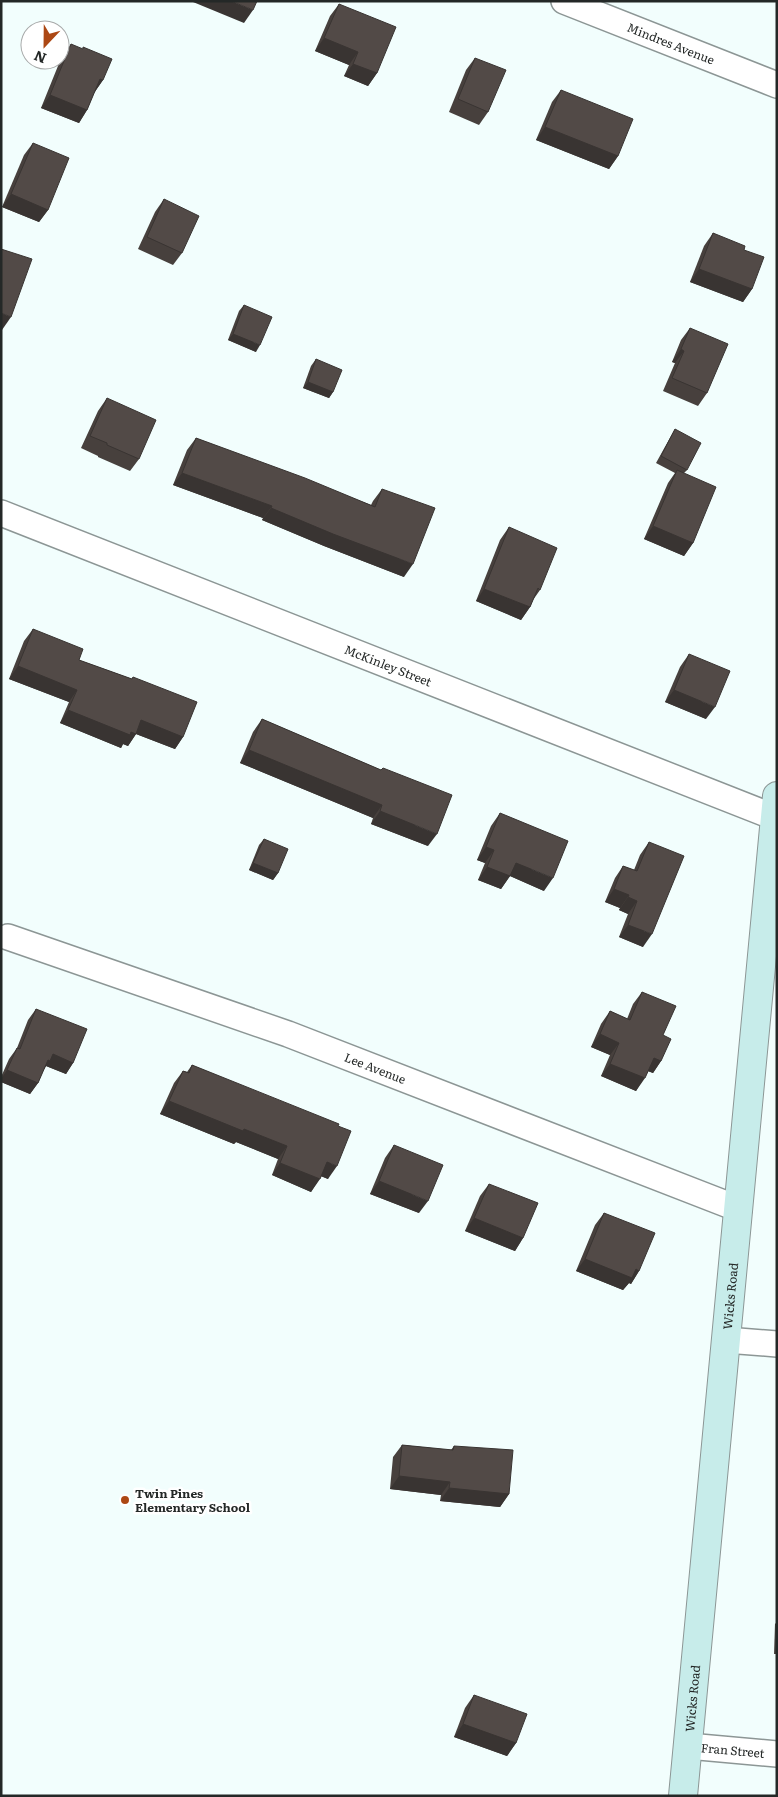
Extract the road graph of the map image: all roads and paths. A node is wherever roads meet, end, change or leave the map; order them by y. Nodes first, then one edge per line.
1 (564, 1) edge
2 (777, 85) edge
3 (1, 513) edge
4 (776, 806) edge
5 (8, 937) dead end
6 (739, 1210) junction
7 (726, 1340) junction
8 (777, 1344) edge
9 (688, 1746) junction
10 (777, 1754) edge
11 (683, 1796) edge

1 - 2 street, Mindres Avenue
3 - 4 street, McKinley Street
4 - 6 main road, Wicks Road
5 - 6 street, Lee Avenue
6 - 7 main road, Wicks Road
7 - 8 street
7 - 9 main road, Wicks Road
9 - 10 street, Fran Street
9 - 11 main road, Wicks Road

